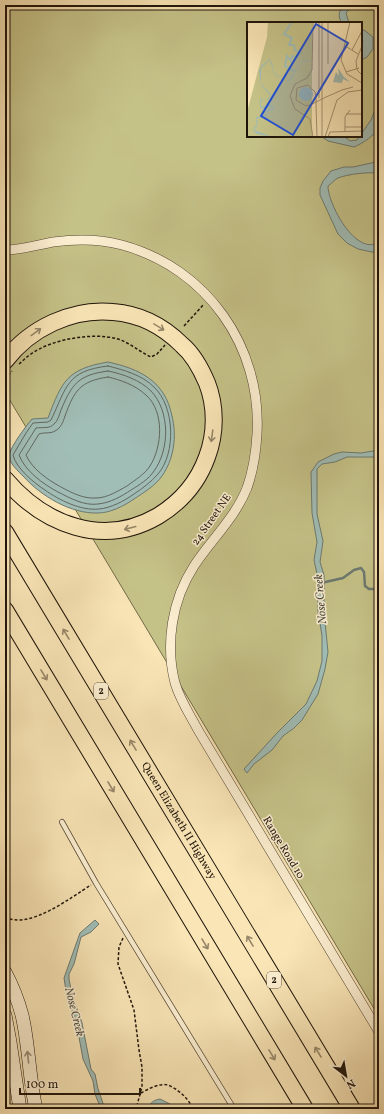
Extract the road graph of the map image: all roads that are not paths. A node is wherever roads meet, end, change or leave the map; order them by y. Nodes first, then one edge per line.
1 (5, 250) edge
2 (12, 365) edge
3 (5, 479) edge
4 (5, 532) edge
5 (5, 610) edge
6 (173, 674) joint
7 (62, 822) dead end
8 (5, 972) edge
9 (5, 1015) edge
10 (379, 1032) edge
11 (20, 1109) edge
12 (36, 1109) edge
13 (234, 1109) edge
14 (305, 1109) edge
15 (352, 1109) edge

1 - 6 street, 24 Street NE
2 -> 3 highway
15 -> 4 highway, Queen Elizabeth II Highway / 2
5 -> 14 highway
6 - 10 street, Range Road 10
7 - 13 lane
12 -> 8 street
9 - 11 street

